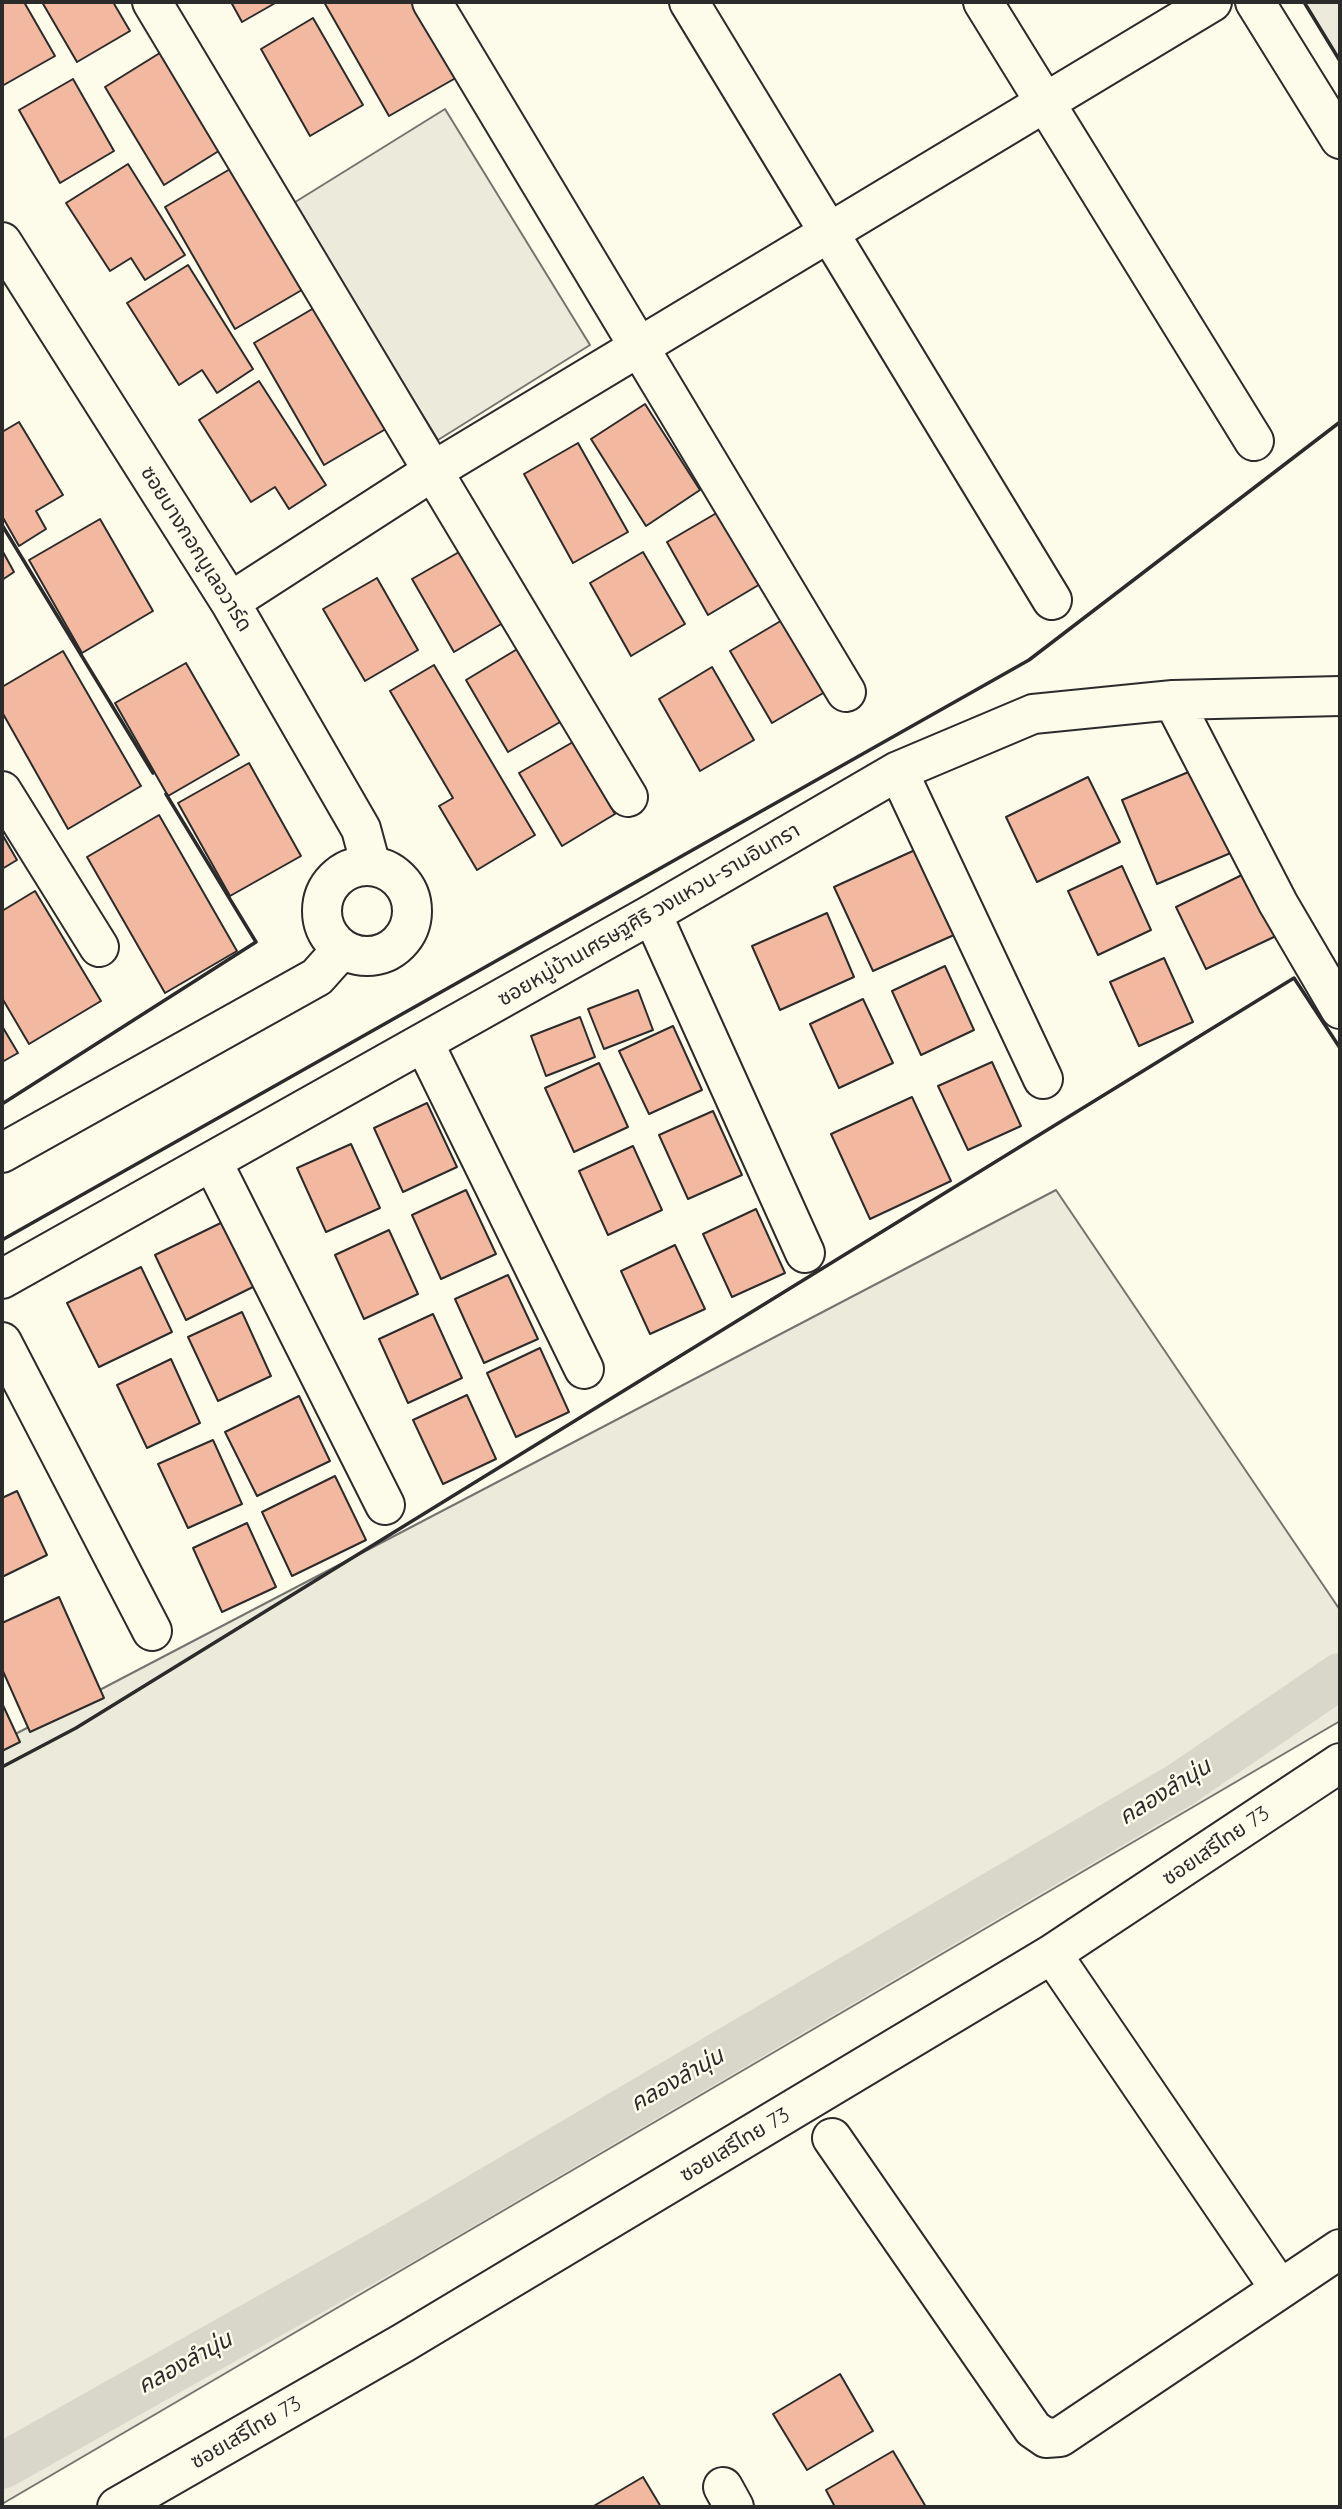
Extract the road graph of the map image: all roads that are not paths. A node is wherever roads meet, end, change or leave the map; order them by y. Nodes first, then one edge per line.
1 (152, 2) edge
2 (432, 2) edge
3 (689, 2) edge
4 (984, 2) edge
5 (1212, 2) edge
6 (1255, 2) edge
7 (1046, 103) junction
8 (1340, 139) edge
9 (831, 234) junction
10 (2, 242) edge
11 (640, 348) junction
12 (1254, 441) dead end
13 (433, 471) junction
14 (1052, 600) dead end
15 (230, 602) junction
16 (846, 692) dead end
17 (1340, 696) edge
18 (1173, 700) junction
19 (898, 771) junction
20 (2, 791) edge
21 (628, 797) dead end
22 (371, 866) junction
23 (652, 914) junction
24 (99, 947) dead end
25 (342, 949) junction
26 (1340, 1009) edge
27 (424, 1043) junction
28 (1043, 1079) dead end
29 (2, 1153) edge
30 (212, 1161) junction
31 (806, 1253) dead end
32 (2, 1279) edge
33 (2, 1342) edge
34 (584, 1369) dead end
35 (385, 1505) dead end
36 (152, 1632) dead end
37 (1340, 1763) edge
38 (1052, 1954) junction
39 (832, 2138) dead end
40 (1340, 2249) edge
41 (1280, 2289) junction
42 (117, 2507) edge

1 - 13 street
2 - 11 street
3 - 9 street
4 - 7 street
5 - 7 street
6 - 8 street
7 - 9 street
7 - 12 street
9 - 11 street
9 - 14 street
10 - 15 street, ซอยบางกอกบูเลอวาร์ด
11 - 13 street
11 - 16 street
13 - 15 street
13 - 21 street
15 - 22 street, ซอยบางกอกบูเลอวาร์ด
17 - 18 street, ซอยหมู่บ้านเศรษฐศิริ วงแหวน-รามอินทรา
18 - 19 street, ซอยหมู่บ้านเศรษฐศิริ วงแหวน-รามอินทรา
18 - 26 street
19 - 23 street, ซอยหมู่บ้านเศรษฐศิริ วงแหวน-รามอินทรา
19 - 28 street
20 - 24 street
22 - 25 street
22 - 25 street
23 - 27 street, ซอยหมู่บ้านเศรษฐศิริ วงแหวน-รามอินทรา
23 - 31 street
25 - 29 street
27 - 30 street, ซอยหมู่บ้านเศรษฐศิริ วงแหวน-รามอินทรา
27 - 34 street
30 - 32 street, ซอยหมู่บ้านเศรษฐศิริ วงแหวน-รามอินทรา
30 - 35 street
33 - 36 street
37 - 38 street, ซอยเสรีไทย 73
38 - 41 street
38 - 42 street, ซอยเสรีไทย 73
39 - 41 street
40 - 41 street

